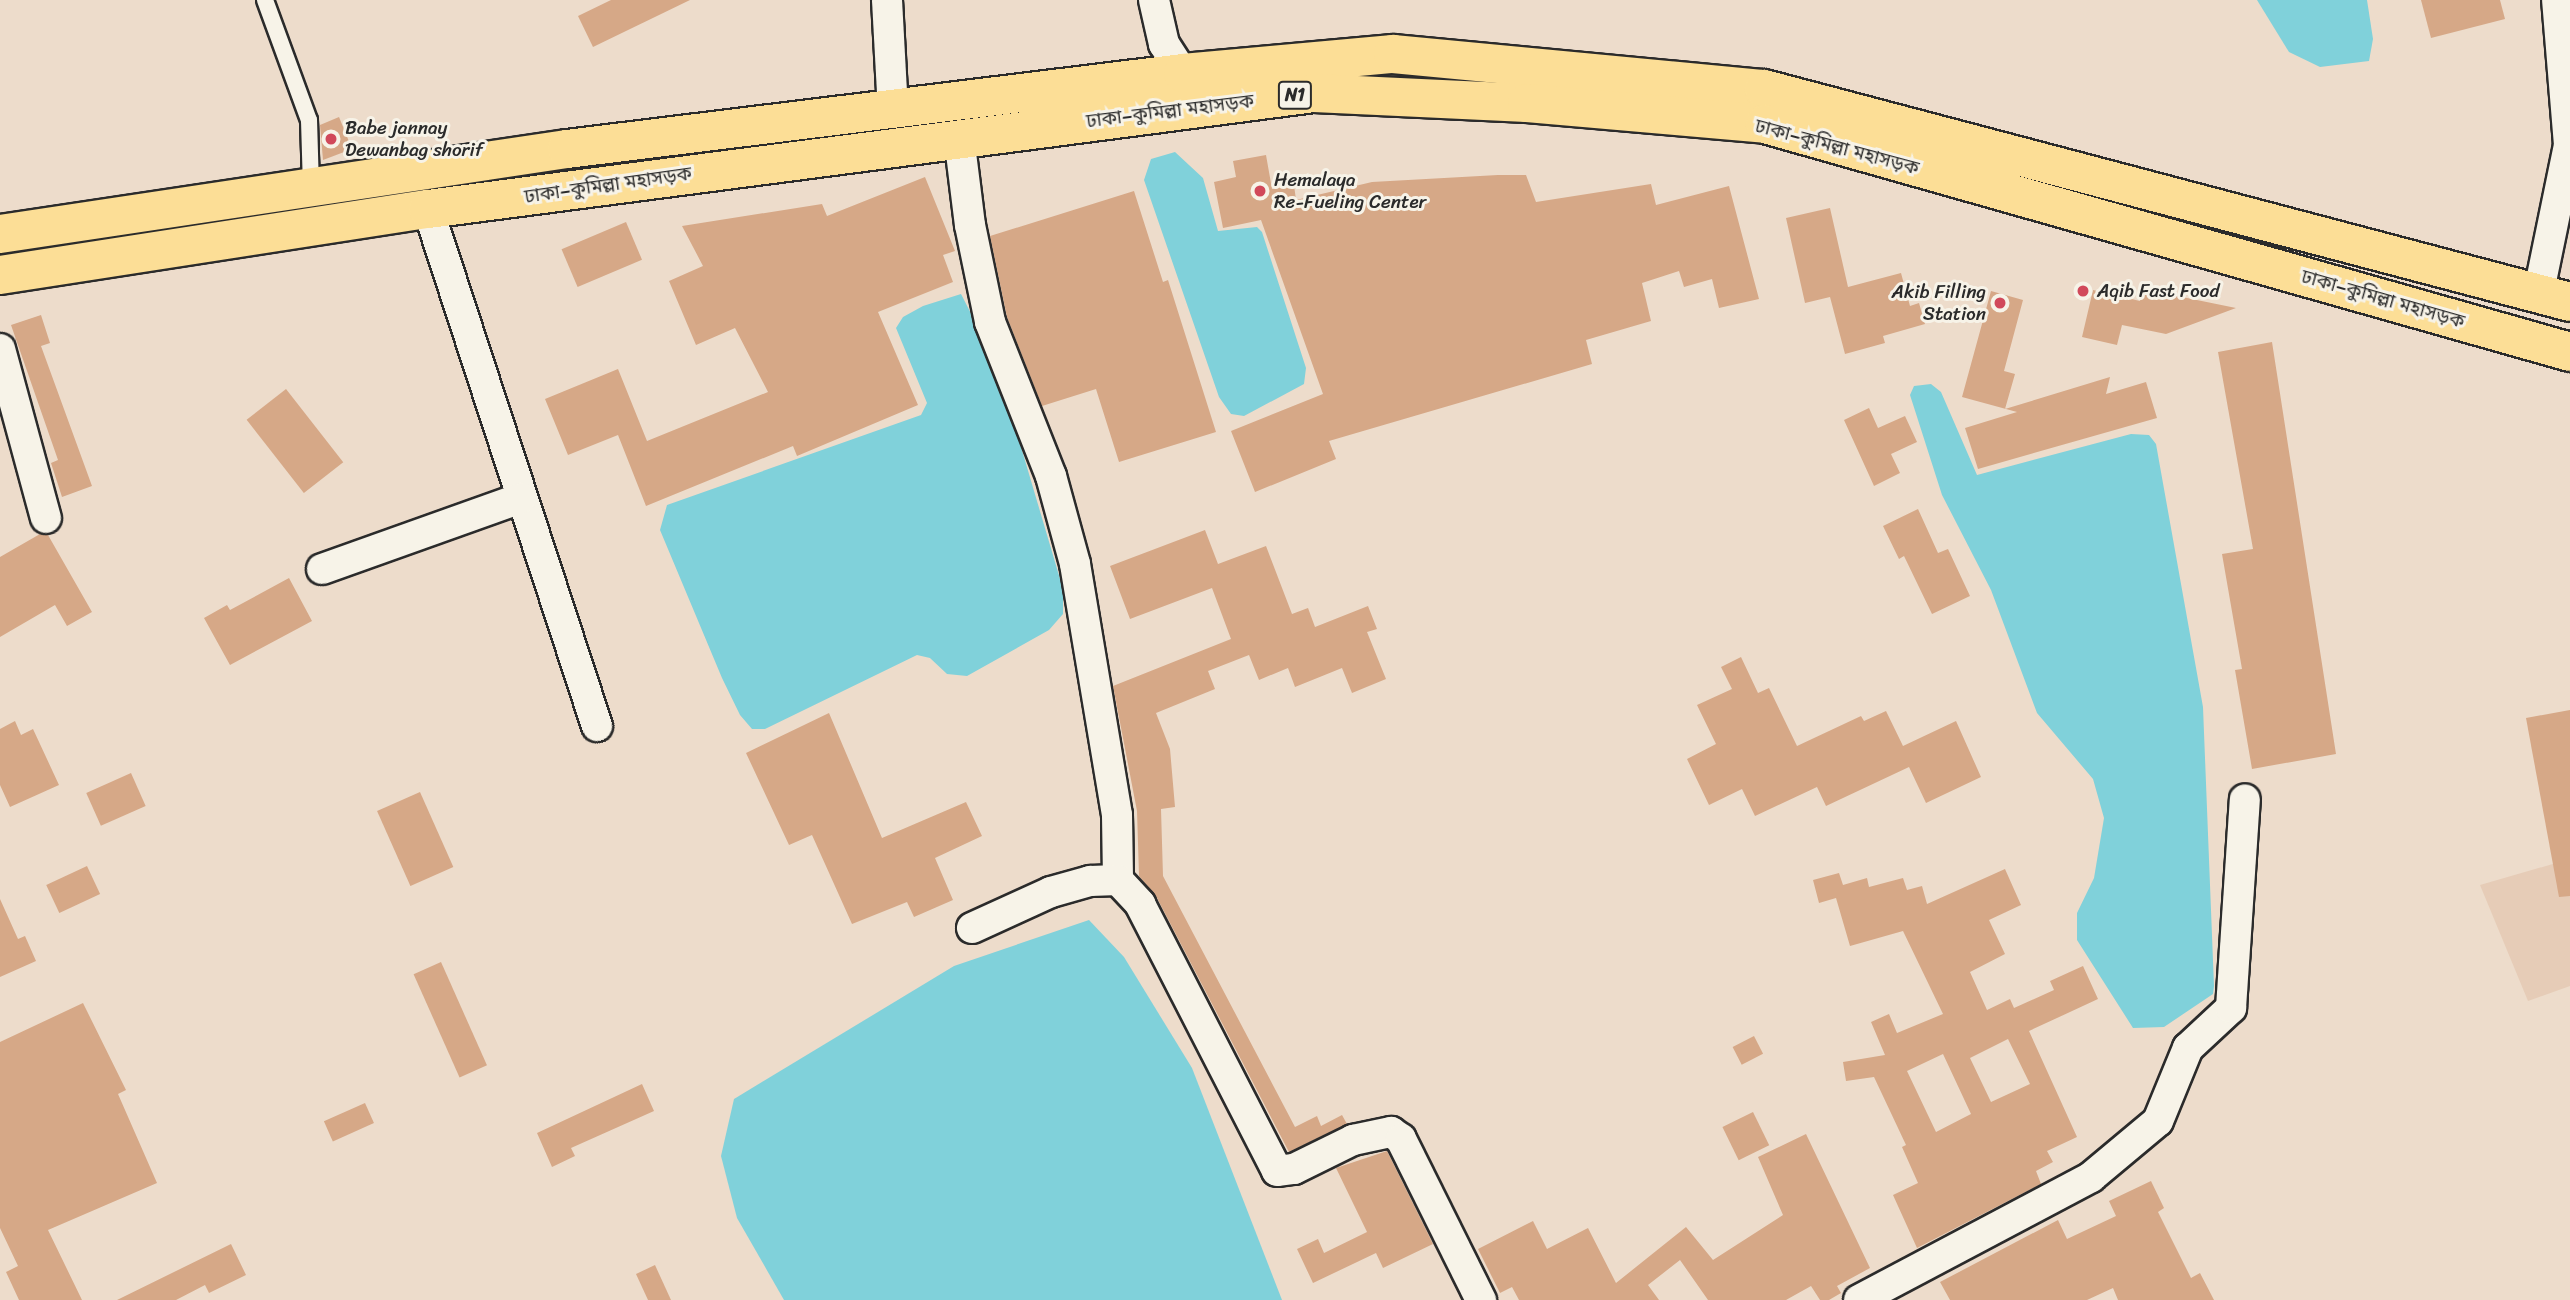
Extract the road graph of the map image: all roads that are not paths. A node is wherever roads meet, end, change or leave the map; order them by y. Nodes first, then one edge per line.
1 (265, 0) edge
2 (887, 0) edge
3 (1154, 0) edge
4 (2557, 0) edge
5 (1183, 73) junction
6 (893, 110) junction
7 (959, 137) junction
8 (311, 189) junction
9 (428, 209) junction
10 (0, 234) edge
11 (0, 275) edge
12 (2554, 299) edge
13 (0, 349) edge
14 (2570, 352) edge
15 (520, 498) junction
16 (46, 518) dead end
17 (322, 569) dead end
18 (597, 726) dead end
19 (2245, 799) dead end
20 (1118, 880) junction
21 (972, 928) dead end
22 (1481, 1300) edge
23 (1859, 1300) edge

1 - 8 lane
2 - 6 street
3 - 5 street
4 - 12 street
5 - 6 highway, ঢাকা–কুমিল্লা মহাসড়ক / N1
5 - 12 highway, ঢাকা–কুমিল্লা মহাসড়ক / N1
6 - 8 highway, ঢাকা–কুমিল্লা মহাসড়ক / N1
7 - 9 highway, ঢাকা–কুমিল্লা মহাসড়ক / N1
7 - 14 highway, ঢাকা–কুমিল্লা মহাসড়ক / N1
7 - 20 street
8 - 10 highway, ঢাকা–কুমিল্লা মহাসড়ক / N1
9 - 11 highway, ঢাকা–কুমিল্লা মহাসড়ক / N1
9 - 15 street
13 - 16 street
15 - 17 street
15 - 18 street
19 - 23 street
20 - 21 street
20 - 22 street

